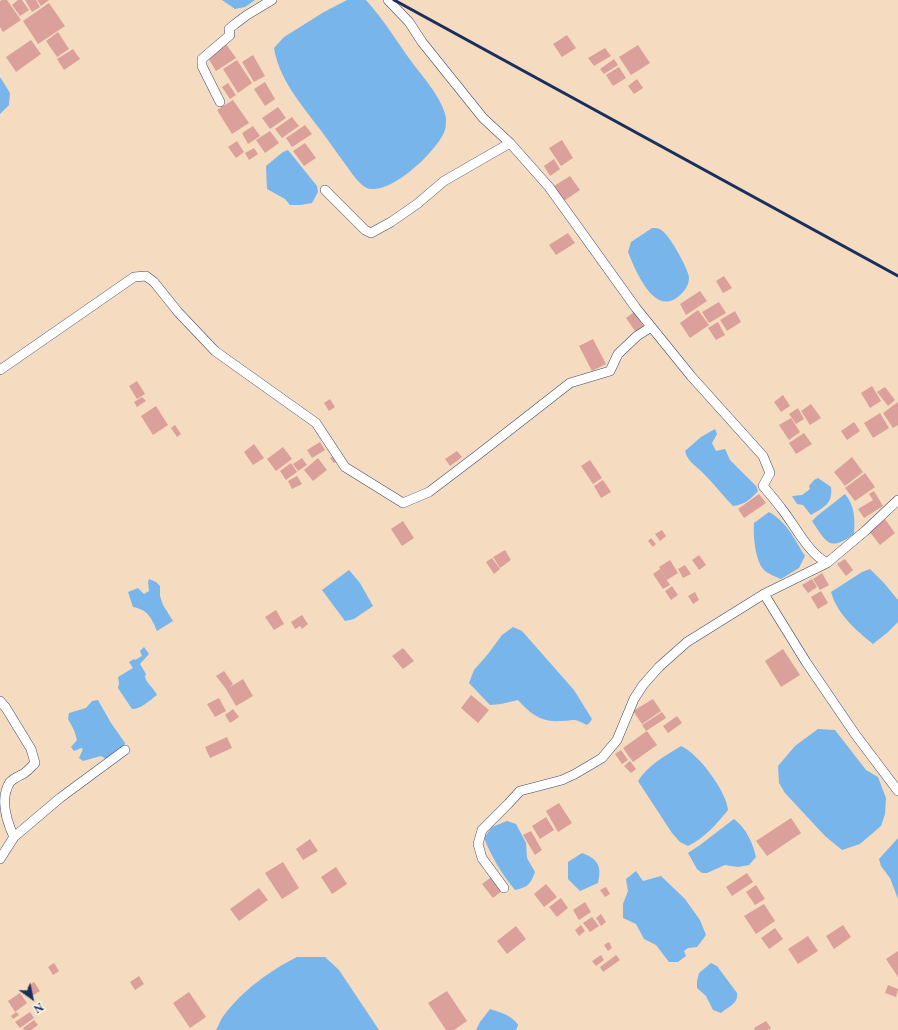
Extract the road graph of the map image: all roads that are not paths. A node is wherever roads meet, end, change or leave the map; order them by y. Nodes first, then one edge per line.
1 (272, 0) edge
2 (388, 0) edge
3 (220, 102) dead end
4 (510, 143) junction
5 (325, 190) dead end
6 (651, 327) junction
7 (0, 370) edge
8 (898, 500) edge
9 (827, 563) junction
10 (764, 594) junction
11 (0, 701) edge
12 (125, 750) dead end
13 (898, 791) edge
14 (14, 837) junction
15 (0, 859) edge
16 (504, 888) dead end

1 - 3 street
2 - 4 street
4 - 5 street
4 - 6 street
6 - 7 street
6 - 9 street
8 - 9 street
9 - 10 street
10 - 13 street
10 - 16 street
11 - 14 street
12 - 14 street
14 - 15 street

